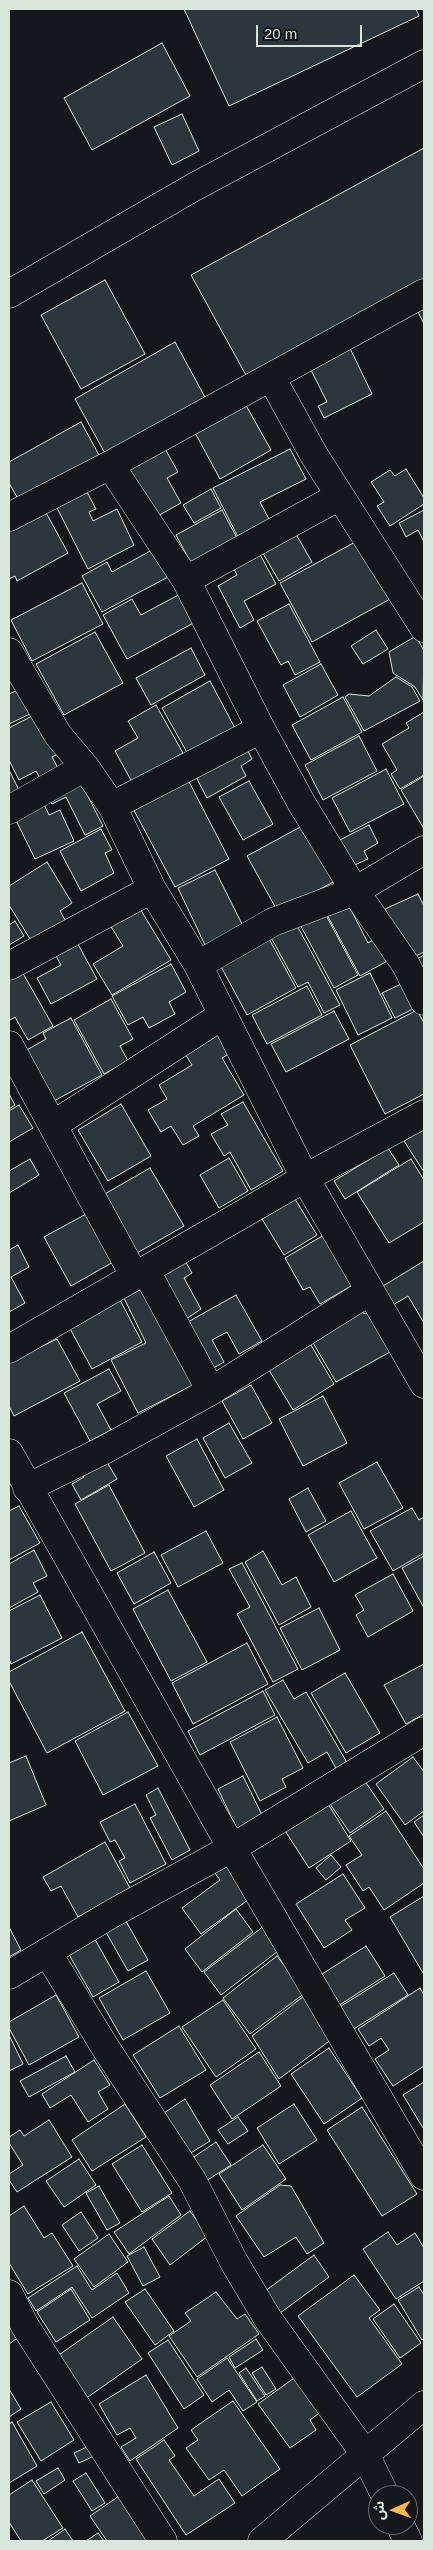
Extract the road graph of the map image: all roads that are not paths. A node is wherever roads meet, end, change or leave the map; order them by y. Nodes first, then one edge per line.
1 (424, 64) edge
2 (424, 293) edge
3 (9, 294) edge
4 (271, 377) junction
5 (110, 465) junction
6 (340, 496) junction
7 (9, 517) edge
8 (186, 580) junction
9 (424, 628) edge
10 (9, 652) edge
11 (261, 729) junction
12 (85, 767) junction
13 (112, 806) junction
14 (9, 810) edge
15 (424, 850) edge
16 (152, 888) junction
17 (355, 892) junction
18 (198, 965) junction
19 (9, 966) edge
20 (424, 1001) edge
21 (223, 1015) junction
22 (9, 1045) edge
23 (424, 1114) edge
24 (53, 1125) junction
25 (305, 1178) junction
26 (140, 1273) junction
27 (370, 1291) junction
28 (9, 1349) edge
29 (424, 1384) edge
30 (211, 1391) junction
31 (9, 1453) edge
32 (27, 1488) junction
33 (424, 1730) edge
34 (232, 1848) junction
35 (47, 1952) junction
36 (9, 1975) edge
37 (424, 2176) edge
38 (9, 2294) edge
39 (424, 2404) edge
40 (365, 2454) junction
41 (380, 2485) edge
42 (163, 2541) edge
43 (262, 2541) edge

1 - 3 street
2 - 4 street
4 - 5 street
4 - 6 street
5 - 7 street
5 - 8 street
6 - 8 street
6 - 9 street
8 - 11 street
10 - 12 street
11 - 13 street
11 - 17 street
12 - 13 street
12 - 14 street
13 - 16 street
15 - 17 street
16 - 18 street
16 - 19 street
17 - 18 street
17 - 20 street
18 - 21 street
21 - 24 street
21 - 25 street
22 - 24 street
23 - 25 street
24 - 26 street
25 - 26 street
25 - 27 street
26 - 28 street
26 - 30 street
27 - 29 street
27 - 30 street
30 - 32 street
31 - 32 street
32 - 34 street
33 - 34 street
34 - 35 street
34 - 37 street
35 - 36 street
35 - 40 street
38 - 42 street
39 - 40 street
40 - 41 street
40 - 43 street

